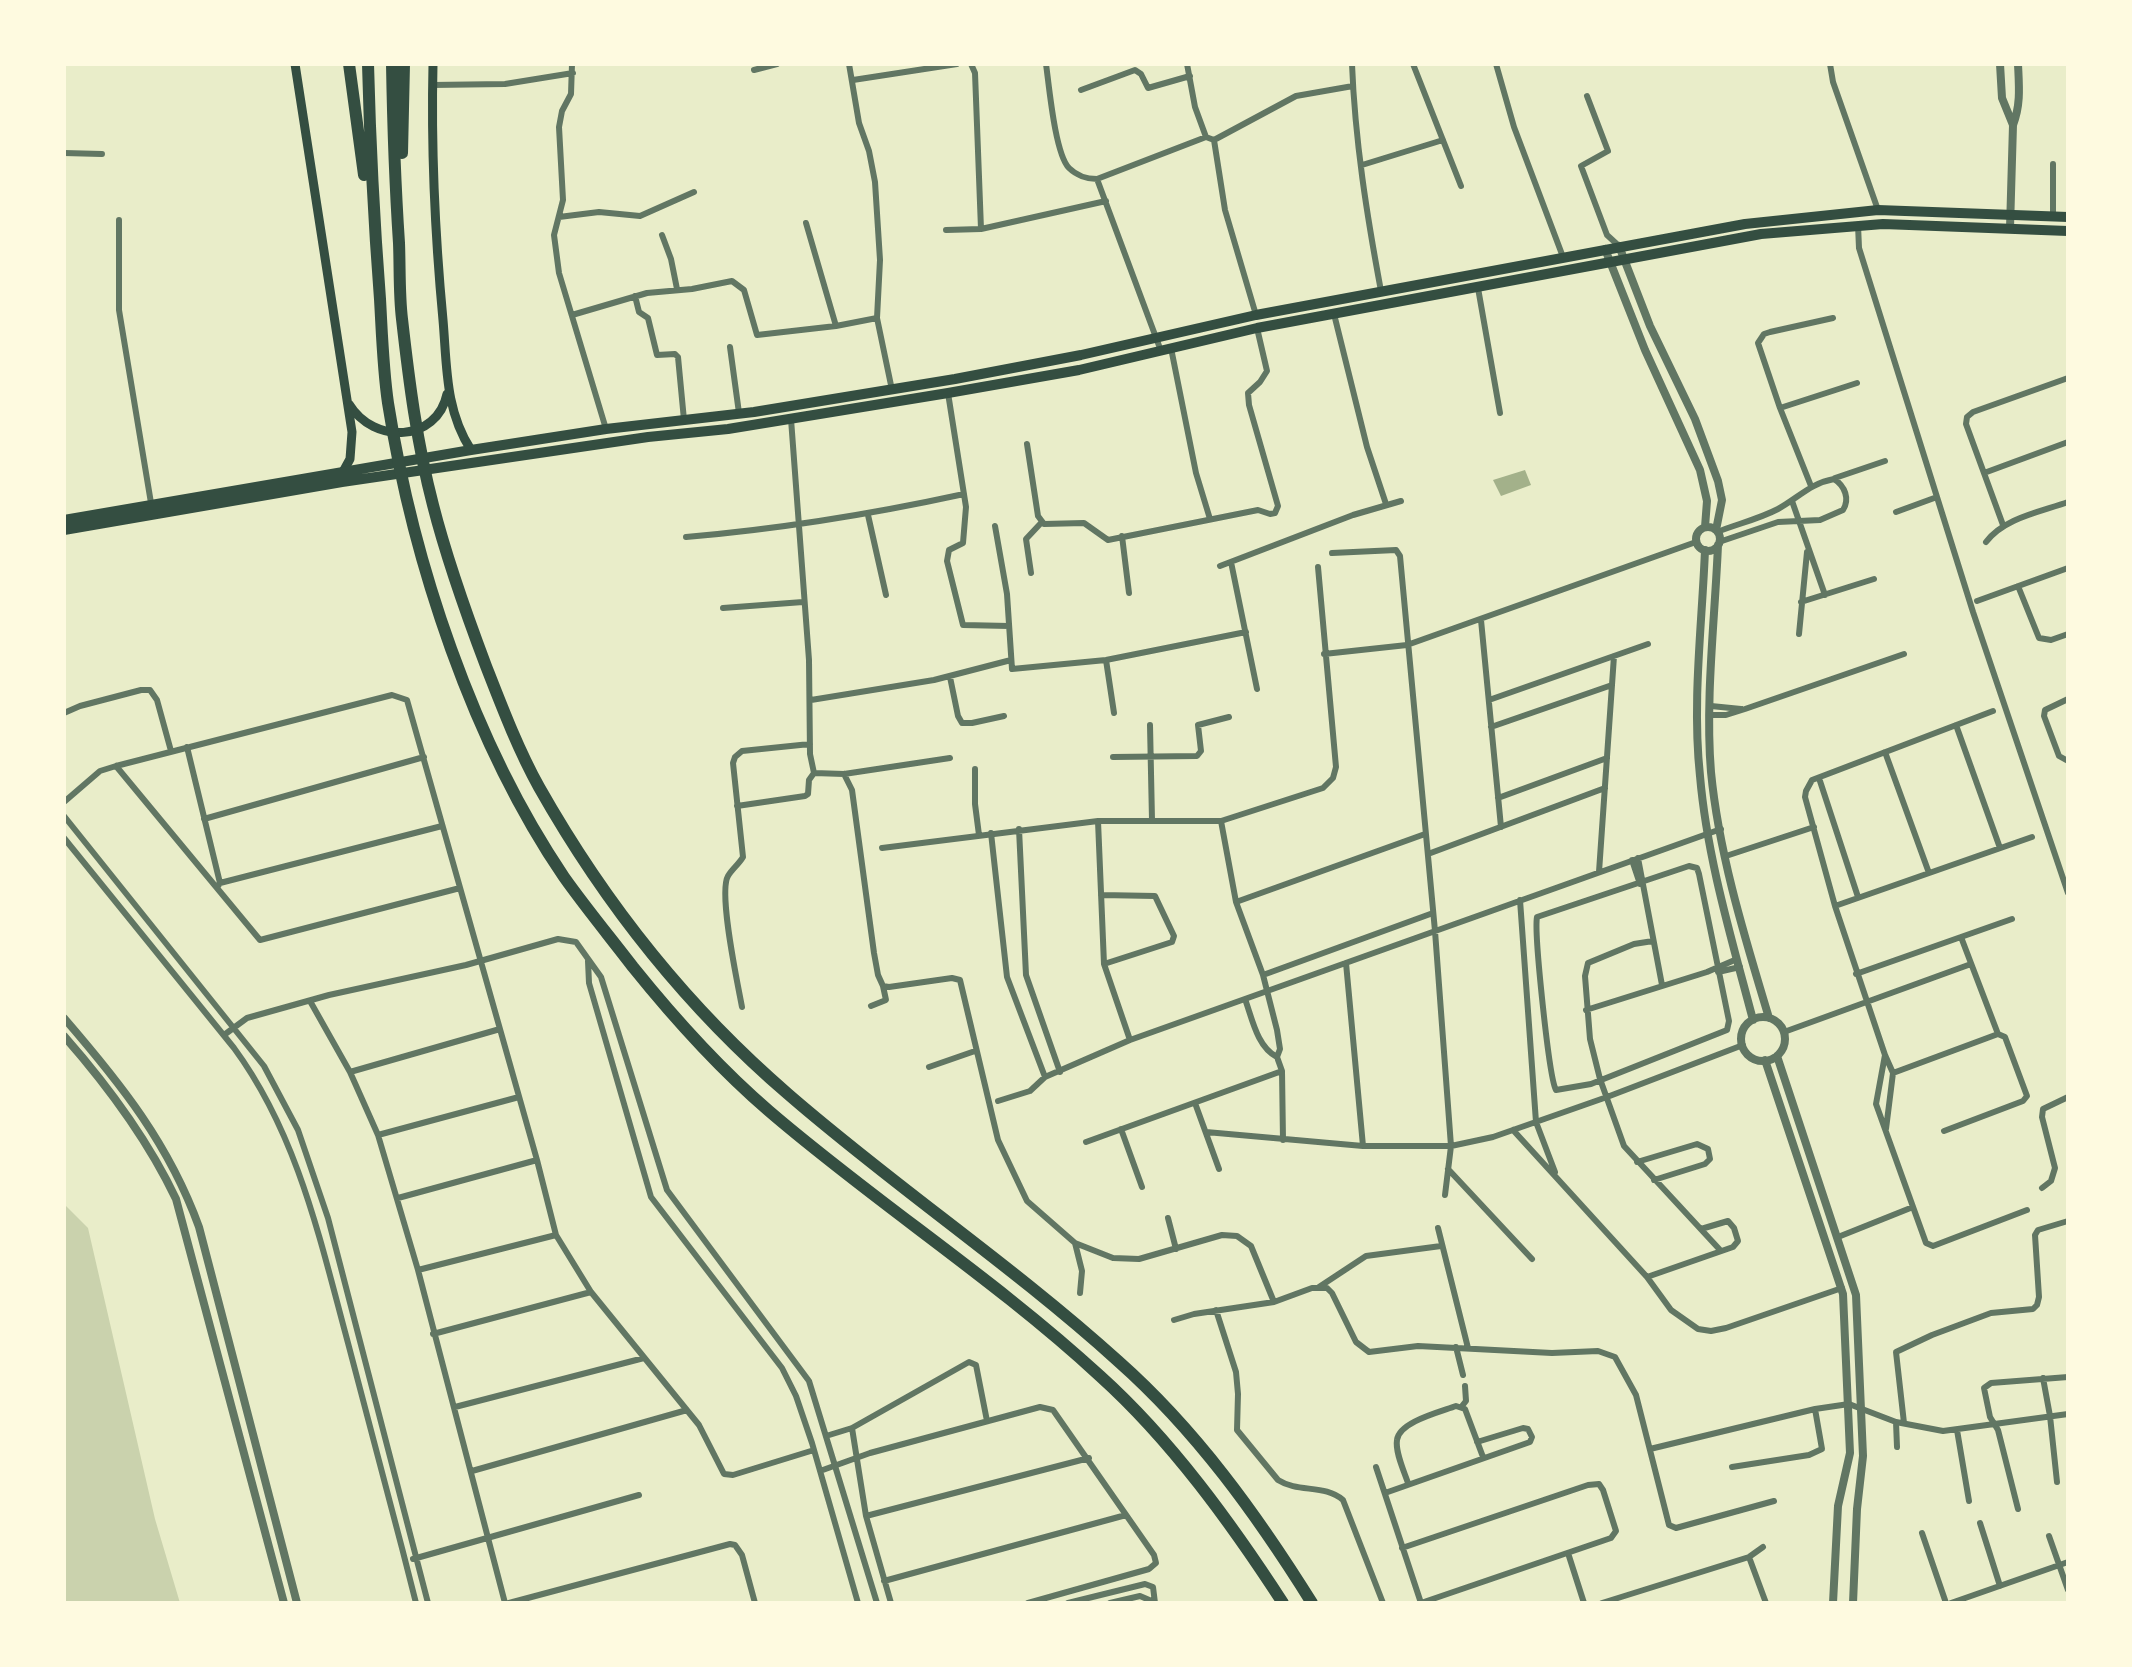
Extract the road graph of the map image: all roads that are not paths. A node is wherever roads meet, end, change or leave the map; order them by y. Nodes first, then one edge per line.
1 (295, 64) edge
2 (349, 64) edge
3 (368, 64) edge
4 (392, 64) edge
5 (404, 64) edge
6 (433, 64) edge
7 (572, 64) edge
8 (777, 64) edge
9 (849, 64) edge
10 (957, 64) edge
11 (971, 64) edge
12 (1046, 64) edge
13 (1187, 64) edge
14 (1352, 64) edge
15 (1413, 64) edge
16 (1496, 64) edge
17 (1830, 64) edge
18 (2000, 64) edge
19 (2018, 64) edge
20 (754, 70) dead end
21 (573, 73) junction
22 (1190, 76) junction
23 (853, 80) junction
24 (432, 85) junction
25 (1353, 86) junction
26 (1081, 90) dead end
27 (1587, 96) dead end
28 (2013, 125) junction
29 (1210, 138) junction
30 (1443, 140) junction
31 (64, 153) edge
32 (102, 154) dead end
33 (2053, 164) dead end
34 (1362, 165) junction
35 (1097, 179) junction
36 (1461, 186) dead end
37 (694, 192) dead end
38 (1106, 201) junction
39 (1878, 210) junction
40 (2010, 214) junction
41 (2053, 216) junction
42 (559, 217) junction
43 (2068, 217) edge
44 (119, 220) dead end
45 (806, 223) dead end
46 (1858, 225) junction
47 (2010, 228) junction
48 (981, 229) junction
49 (946, 230) dead end
50 (2068, 231) edge
51 (662, 235) dead end
52 (1607, 235) junction
53 (1619, 246) junction
54 (376, 249) junction
55 (1605, 249) junction
56 (399, 251) junction
57 (1563, 257) junction
58 (1624, 258) junction
59 (1609, 261) junction
60 (1478, 288) junction
61 (677, 289) junction
62 (1381, 291) junction
63 (635, 296) junction
64 (1334, 314) junction
65 (572, 315) junction
66 (1256, 315) junction
67 (877, 318) junction
68 (1833, 318) dead end
69 (836, 326) junction
70 (1257, 328) junction
71 (1156, 337) junction
72 (1657, 343) junction
73 (730, 347) dead end
74 (1166, 349) junction
75 (1645, 350) junction
76 (2068, 378) edge
77 (1857, 383) dead end
78 (892, 390) junction
79 (448, 391) junction
80 (948, 393) junction
81 (347, 401) junction
82 (1780, 408) junction
83 (739, 413) junction
84 (1500, 413) dead end
85 (791, 419) junction
86 (684, 420) junction
87 (606, 429) junction
88 (2068, 442) edge
89 (1027, 444) dead end
90 (471, 450) junction
91 (1885, 461) dead end
92 (344, 470) junction
93 (1984, 473) junction
94 (1834, 479) junction
95 (1811, 486) junction
96 (964, 494) junction
97 (1937, 497) junction
98 (1401, 501) dead end
99 (1792, 501) junction
100 (2068, 502) edge
101 (151, 503) junction
102 (1386, 504) junction
103 (140, 511) junction
104 (1896, 512) dead end
105 (868, 515) junction
106 (1210, 519) junction
107 (64, 520) edge
108 (1799, 522) junction
109 (1041, 523) junction
110 (2003, 525) junction
111 (798, 526) junction
112 (995, 526) dead end
113 (1705, 527) junction
114 (64, 530) edge
115 (1716, 531) junction
116 (1122, 536) junction
117 (686, 537) dead end
118 (1696, 542) junction
119 (1986, 542) dead end
120 (1718, 544) junction
121 (1808, 548) junction
122 (1705, 550) junction
123 (1332, 553) dead end
124 (1231, 562) junction
125 (1220, 566) dead end
126 (1318, 567) dead end
127 (2068, 568) edge
128 (1031, 573) dead end
129 (1874, 579) dead end
130 (2018, 586) junction
131 (1129, 593) dead end
132 (886, 595) dead end
133 (1825, 595) junction
134 (1977, 601) dead end
135 (803, 602) junction
136 (1801, 602) junction
137 (723, 608) dead end
138 (1481, 620) junction
139 (1009, 626) junction
140 (1246, 632) junction
141 (1799, 634) dead end
142 (2068, 634) edge
143 (1648, 644) dead end
144 (1407, 645) junction
145 (1324, 654) junction
146 (1904, 654) dead end
147 (1614, 656) junction
148 (1011, 660) junction
149 (1106, 660) junction
150 (950, 677) junction
151 (1612, 685) junction
152 (1257, 689) dead end
153 (2068, 699) edge
154 (811, 700) junction
155 (1489, 700) junction
156 (1711, 710) junction
157 (1993, 711) dead end
158 (64, 713) edge
159 (1114, 713) dead end
160 (1004, 716) dead end
161 (1229, 717) dead end
162 (1150, 725) dead end
163 (1956, 725) junction
164 (1491, 727) junction
165 (810, 744) junction
166 (187, 747) junction
167 (171, 751) junction
168 (1885, 752) junction
169 (424, 757) junction
170 (1113, 757) dead end
171 (950, 758) dead end
172 (1151, 758) junction
173 (1607, 758) junction
174 (2068, 761) edge
175 (116, 766) junction
176 (975, 769) dead end
177 (814, 773) junction
178 (844, 774) junction
179 (1819, 778) junction
180 (1605, 788) junction
181 (1498, 798) junction
182 (64, 802) edge
183 (737, 806) junction
184 (64, 816) edge
185 (204, 819) junction
186 (1152, 820) junction
187 (1098, 821) junction
188 (1221, 821) junction
189 (442, 826) junction
190 (1501, 827) junction
191 (1814, 827) junction
192 (1019, 829) junction
193 (1721, 829) junction
194 (991, 833) junction
195 (1708, 833) junction
196 (1425, 834) junction
197 (979, 835) junction
198 (2032, 837) dead end
199 (64, 838) edge
200 (882, 848) dead end
201 (2000, 848) junction
202 (1428, 854) junction
203 (1726, 856) junction
204 (1635, 859) junction
205 (1599, 872) junction
206 (1929, 873) junction
207 (1641, 883) junction
208 (218, 886) junction
209 (460, 888) junction
210 (2068, 893) edge
211 (1101, 895) junction
212 (1858, 897) junction
213 (1520, 900) junction
214 (1236, 902) junction
215 (1835, 906) junction
216 (1433, 913) junction
217 (2012, 919) dead end
218 (1435, 931) junction
219 (1961, 937) junction
220 (1653, 941) junction
221 (481, 961) junction
222 (588, 961) junction
223 (1346, 963) junction
224 (1738, 963) junction
225 (1104, 964) junction
226 (1971, 964) junction
227 (1719, 968) junction
228 (1856, 974) junction
229 (1026, 975) junction
230 (1263, 975) junction
231 (1007, 977) junction
232 (1662, 985) junction
233 (883, 986) junction
234 (1268, 991) junction
235 (1245, 999) junction
236 (310, 1001) junction
237 (1866, 1002) junction
238 (871, 1006) dead end
239 (742, 1007) dead end
240 (1586, 1010) junction
241 (64, 1018) edge
242 (1769, 1018) junction
243 (1753, 1020) junction
244 (234, 1027) junction
245 (500, 1029) junction
246 (1784, 1032) junction
247 (1998, 1034) junction
248 (224, 1035) junction
249 (64, 1036) edge
250 (1130, 1040) junction
251 (1547, 1044) junction
252 (1530, 1045) junction
253 (1743, 1045) junction
254 (975, 1051) junction
255 (1885, 1055) junction
256 (1777, 1056) junction
257 (1277, 1057) junction
258 (1765, 1060) junction
259 (929, 1067) dead end
260 (1282, 1071) junction
261 (350, 1072) junction
262 (1060, 1072) junction
263 (1893, 1073) junction
264 (1045, 1077) junction
265 (1600, 1079) junction
266 (519, 1097) junction
267 (1607, 1097) junction
268 (2068, 1097) edge
269 (998, 1101) dead end
270 (1195, 1103) junction
271 (1536, 1122) junction
272 (1121, 1129) junction
273 (1513, 1130) junction
274 (1886, 1131) junction
275 (1944, 1131) dead end
276 (1206, 1132) junction
277 (378, 1135) junction
278 (1283, 1140) junction
279 (1086, 1142) dead end
280 (1363, 1146) junction
281 (1451, 1146) junction
282 (537, 1160) junction
283 (1637, 1162) junction
284 (1219, 1169) dead end
285 (1448, 1169) junction
286 (1557, 1178) junction
287 (1654, 1180) junction
288 (1142, 1187) dead end
289 (2042, 1188) dead end
290 (1445, 1195) dead end
291 (398, 1198) junction
292 (1913, 1207) junction
293 (2027, 1210) dead end
294 (1168, 1218) dead end
295 (2068, 1221) edge
296 (1701, 1229) junction
297 (1429, 1233) dead end
298 (556, 1235) junction
299 (1838, 1237) junction
300 (1075, 1243) junction
301 (1441, 1246) junction
302 (1176, 1249) junction
303 (1721, 1251) junction
304 (1532, 1259) dead end
305 (418, 1270) junction
306 (1647, 1277) junction
307 (1318, 1287) junction
308 (1842, 1288) junction
309 (591, 1292) junction
310 (1080, 1293) dead end
311 (1274, 1302) junction
312 (1216, 1310) junction
313 (1174, 1320) dead end
314 (433, 1334) junction
315 (1456, 1347) junction
316 (1468, 1348) junction
317 (644, 1358) junction
318 (1463, 1375) dead end
319 (2068, 1377) edge
320 (2043, 1378) junction
321 (1465, 1386) dead end
322 (1849, 1404) junction
323 (1462, 1406) junction
324 (455, 1407) junction
325 (1861, 1408) junction
326 (1815, 1409) junction
327 (687, 1410) junction
328 (2068, 1414) edge
329 (2050, 1416) junction
330 (987, 1421) junction
331 (1900, 1422) junction
332 (1995, 1424) junction
333 (852, 1428) junction
334 (1957, 1430) junction
335 (826, 1436) junction
336 (1477, 1442) junction
337 (1897, 1447) dead end
338 (1650, 1449) junction
339 (814, 1450) junction
340 (1483, 1457) junction
341 (855, 1458) junction
342 (1089, 1458) junction
343 (835, 1465) junction
344 (1376, 1467) dead end
345 (1732, 1467) dead end
346 (472, 1471) junction
347 (820, 1471) junction
348 (2057, 1482) dead end
349 (1408, 1483) junction
350 (1385, 1493) junction
351 (639, 1495) dead end
352 (1774, 1501) dead end
353 (1969, 1501) dead end
354 (2018, 1509) dead end
355 (1126, 1515) junction
356 (866, 1516) junction
357 (1980, 1523) dead end
358 (1922, 1533) dead end
359 (488, 1536) junction
360 (2049, 1536) dead end
361 (1763, 1547) dead end
362 (1402, 1548) junction
363 (1568, 1553) junction
364 (1749, 1557) junction
365 (416, 1558) junction
366 (406, 1561) junction
367 (2068, 1562) edge
368 (2060, 1565) junction
369 (884, 1581) junction
370 (2000, 1586) junction
371 (2068, 1590) edge
372 (1447, 1594) junction
373 (284, 1603) edge
374 (297, 1603) edge
375 (416, 1603) edge
376 (428, 1603) edge
377 (507, 1603) edge
378 (755, 1603) edge
379 (858, 1603) edge
380 (877, 1603) edge
381 (891, 1603) edge
382 (1028, 1603) edge
383 (1068, 1603) edge
384 (1110, 1603) edge
385 (1154, 1603) edge
386 (1283, 1603) edge
387 (1312, 1603) edge
388 (1383, 1603) edge
389 (1421, 1603) edge
390 (1450, 1603) edge
391 (1584, 1603) edge
392 (1602, 1603) edge
393 (1766, 1603) edge
394 (1833, 1603) edge
395 (1853, 1603) edge
396 (1949, 1603) edge

1 - 81 main road
2 - 54 highway
3 - 54 highway
4 - 56 highway
5 - 56 highway
6 - 24 main road
7 - 21 street
8 - 20 street
9 - 23 street
10 - 23 street
11 - 48 street
12 - 35 street
13 - 22 street
14 - 25 street
15 - 30 street
16 - 57 street
17 - 39 street
18 - 28 street
19 - 28 street
21 - 24 street
21 - 42 street
22 - 26 street
22 - 29 street
23 - 67 street
24 - 79 main road
25 - 29 street
25 - 34 street
27 - 52 street
28 - 40 street
29 - 35 street
29 - 66 street
30 - 34 street
30 - 36 street
31 - 32 street
33 - 41 street
34 - 62 street
35 - 38 street
37 - 42 street
38 - 48 street
38 - 71 street
39 - 40 main road
39 - 53 main road
40 - 41 main road
40 - 47 street
41 - 43 main road
42 - 65 street
44 - 101 street
45 - 69 street
46 - 47 main road
46 - 58 main road
46 - 97 street
47 - 50 main road
48 - 49 street
51 - 61 street
52 - 53 street
52 - 55 street
53 - 55 main road
53 - 58 street
54 - 386 highway
55 - 57 main road
55 - 59 street
56 - 387 highway
57 - 62 main road
58 - 59 main road
58 - 72 street
59 - 60 main road
59 - 75 street
60 - 64 main road
60 - 84 street
61 - 63 street
61 - 69 street
62 - 66 main road
63 - 65 street
63 - 86 street
64 - 70 main road
64 - 102 street
65 - 87 street
66 - 71 main road
67 - 69 street
67 - 78 street
68 - 82 street
70 - 74 main road
70 - 106 street
71 - 74 street
71 - 78 main road
72 - 75 street
72 - 115 street
73 - 83 street
74 - 80 main road
74 - 106 street
75 - 113 street
76 - 93 street
77 - 82 street
78 - 83 main road
79 - 81 main road
79 - 90 main road
80 - 85 main road
80 - 96 street
81 - 92 main road
82 - 95 street
83 - 86 main road
85 - 103 main road
85 - 111 street
86 - 87 main road
87 - 90 main road
88 - 93 street
89 - 109 street
90 - 92 main road
91 - 94 street
92 - 101 main road
93 - 110 street
94 - 95 street
94 - 108 street
95 - 99 street
96 - 105 street
96 - 139 street
97 - 104 street
97 - 210 street
98 - 102 street
99 - 108 street
99 - 115 street
100 - 110 street
101 - 103 main road
102 - 124 street
103 - 107 main road
103 - 114 main road
105 - 111 street
105 - 132 street
106 - 116 street
108 - 120 street
108 - 121 street
109 - 116 street
109 - 128 street
110 - 119 street
111 - 117 street
111 - 135 street
112 - 139 street
113 - 115 street
113 - 118 street
115 - 120 street
116 - 131 street
118 - 122 street
118 - 138 street
120 - 122 street
120 - 156 street
121 - 133 street
121 - 136 street
122 - 195 street
123 - 144 street
124 - 125 street
124 - 140 street
126 - 145 street
127 - 130 street
129 - 133 street
130 - 134 street
130 - 142 street
133 - 136 street
135 - 137 street
135 - 154 street
136 - 141 street
138 - 144 street
138 - 155 street
139 - 148 street
140 - 149 street
140 - 152 street
143 - 147 street
144 - 145 street
144 - 196 street
145 - 188 street
146 - 156 street
147 - 151 street
147 - 155 street
148 - 149 street
148 - 150 street
149 - 159 street
150 - 154 street
150 - 160 street
151 - 164 street
151 - 173 street
153 - 174 street
154 - 165 street
155 - 164 street
156 - 193 street
157 - 163 street
158 - 167 street
161 - 172 street
162 - 172 street
163 - 168 street
163 - 201 street
164 - 181 street
165 - 177 street
165 - 183 street
166 - 167 street
166 - 169 street
166 - 185 street
167 - 175 street
168 - 179 street
168 - 206 street
169 - 185 street
169 - 189 street
170 - 172 street
171 - 178 street
172 - 186 street
173 - 180 street
173 - 181 street
175 - 182 street
175 - 208 street
176 - 197 street
177 - 178 street
177 - 183 street
178 - 233 street
179 - 191 street
179 - 212 street
180 - 190 street
180 - 205 street
181 - 190 street
183 - 239 street
184 - 244 street
185 - 208 street
186 - 187 street
186 - 188 street
187 - 192 street
187 - 211 street
188 - 214 street
189 - 208 street
189 - 209 street
190 - 202 street
191 - 203 street
191 - 215 street
192 - 194 street
192 - 229 street
193 - 195 street
193 - 203 street
194 - 197 street
194 - 231 street
195 - 204 street
195 - 224 street
196 - 202 street
196 - 214 street
197 - 200 street
198 - 201 street
199 - 248 street
201 - 206 street
202 - 216 street
203 - 242 street
204 - 205 street
204 - 207 street
205 - 213 street
206 - 212 street
207 - 220 street
207 - 227 street
207 - 251 street
208 - 209 street
209 - 221 street
211 - 225 street
211 - 225 street
212 - 215 street
213 - 218 street
213 - 252 street
214 - 230 street
215 - 228 street
216 - 218 street
216 - 230 street
217 - 219 street
218 - 223 street
218 - 281 street
219 - 226 street
219 - 228 street
220 - 232 street
220 - 240 street
221 - 222 street
221 - 236 street
221 - 245 street
222 - 335 street
222 - 339 street
223 - 234 street
223 - 280 street
224 - 227 street
224 - 243 street
225 - 250 street
226 - 237 street
226 - 247 street
227 - 232 street
227 - 265 street
228 - 237 street
229 - 231 street
229 - 262 street
230 - 234 street
231 - 264 street
232 - 240 street
233 - 238 street
233 - 254 street
234 - 235 street
234 - 257 street
235 - 250 street
235 - 257 street
236 - 244 street
236 - 261 street
237 - 246 street
237 - 255 street
240 - 265 street
241 - 374 street
242 - 243 street
242 - 246 street
243 - 253 street
244 - 248 street
244 - 365 street
245 - 261 street
245 - 266 street
246 - 256 street
247 - 263 street
247 - 275 street
248 - 366 street
249 - 373 street
250 - 262 street
251 - 252 street
251 - 265 street
252 - 271 street
253 - 258 street
253 - 267 street
254 - 259 street
254 - 300 street
255 - 263 street
255 - 274 street
256 - 258 street
256 - 299 street
257 - 260 street
258 - 308 street
260 - 270 street
260 - 278 street
261 - 277 street
262 - 264 street
263 - 274 street
264 - 269 street
265 - 267 street
266 - 277 street
266 - 282 street
267 - 271 street
267 - 283 street
268 - 289 street
270 - 272 street
270 - 276 street
271 - 273 street
271 - 286 street
272 - 279 street
272 - 288 street
273 - 281 street
273 - 286 street
274 - 292 street
276 - 278 street
276 - 284 street
277 - 291 street
278 - 280 street
280 - 281 street
281 - 285 street
282 - 291 street
282 - 298 street
283 - 287 street
283 - 287 street
285 - 290 street
285 - 304 street
286 - 306 street
287 - 296 street
291 - 305 street
292 - 293 street
292 - 299 street
294 - 302 street
295 - 331 street
296 - 303 street
296 - 303 street
297 - 301 street
298 - 305 street
298 - 309 street
299 - 325 street
300 - 302 street
300 - 310 street
301 - 307 street
301 - 316 street
302 - 311 street
303 - 306 street
305 - 314 street
306 - 308 street
307 - 311 street
307 - 315 street
308 - 322 street
309 - 314 street
309 - 317 street
311 - 312 street
312 - 313 street
312 - 388 street
314 - 324 street
315 - 316 street
315 - 318 street
316 - 338 street
317 - 324 street
317 - 327 street
319 - 320 street
320 - 329 street
320 - 332 street
321 - 323 street
322 - 325 street
322 - 326 street
322 - 394 street
323 - 336 street
323 - 349 street
324 - 346 street
325 - 331 street
325 - 395 street
326 - 338 street
326 - 345 street
327 - 339 street
327 - 346 street
328 - 329 street
329 - 332 street
329 - 348 street
330 - 333 street
330 - 341 street
330 - 342 street
331 - 334 street
331 - 337 street
332 - 334 street
332 - 354 street
333 - 335 street
333 - 341 street
334 - 353 street
335 - 343 street
336 - 340 street
336 - 340 street
338 - 352 street
339 - 347 street
340 - 349 street
341 - 343 street
341 - 356 street
342 - 355 street
342 - 356 street
343 - 347 street
343 - 380 street
344 - 350 street
346 - 359 street
347 - 379 street
349 - 350 street
350 - 362 street
351 - 359 street
355 - 369 street
355 - 382 street
356 - 369 street
357 - 370 street
358 - 396 street
359 - 365 street
359 - 377 street
360 - 368 street
361 - 364 street
362 - 363 street
362 - 389 street
363 - 372 street
363 - 391 street
364 - 392 street
364 - 393 street
365 - 366 street
365 - 376 street
366 - 375 street
367 - 368 street
368 - 370 street
368 - 371 street
369 - 381 street
370 - 396 street
372 - 389 street
372 - 390 street
377 - 378 street
383 - 385 street
384 - 385 street

